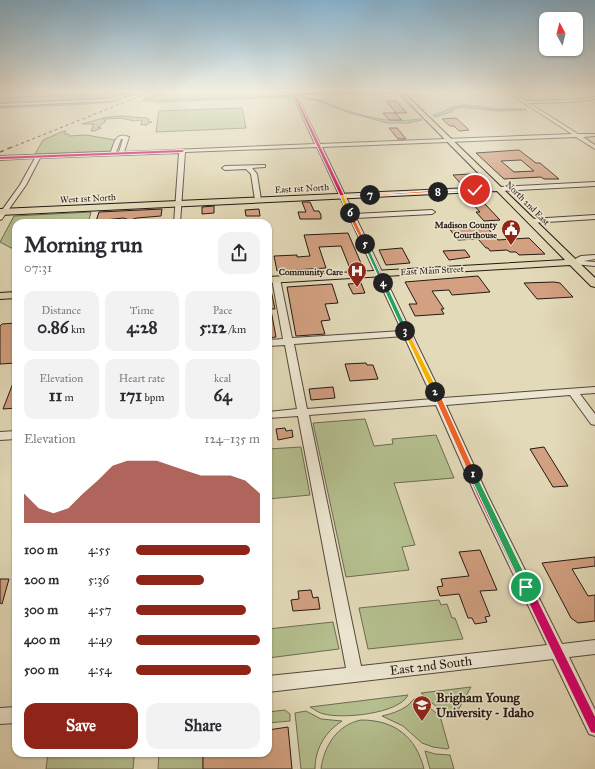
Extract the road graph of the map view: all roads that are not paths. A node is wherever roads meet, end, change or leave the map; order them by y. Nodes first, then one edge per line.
1 (310, 128) edge
2 (437, 128) edge
3 (565, 128) edge
4 (595, 135) edge
5 (577, 136) junction
6 (450, 141) junction
7 (318, 146) junction
8 (595, 147) edge
9 (182, 151) junction
10 (113, 154) junction
11 (121, 154) junction
12 (38, 157) junction
13 (0, 158) edge
14 (263, 166) dead end
15 (248, 167) junction
16 (225, 168) dead end
17 (595, 184) edge
18 (498, 189) junction
19 (342, 196) junction
20 (258, 200) junction
21 (178, 204) junction
22 (432, 212) dead end
23 (1, 214) edge
24 (351, 216) junction
25 (595, 217) edge
26 (177, 219) edge
27 (531, 220) junction
28 (595, 257) edge
29 (573, 262) junction
30 (595, 264) edge
31 (379, 273) junction
32 (272, 280) edge
33 (595, 284) edge
34 (12, 295) edge
35 (0, 296) edge
36 (406, 333) junction
37 (290, 341) junction
38 (272, 342) edge
39 (595, 390) edge
40 (573, 392) junction
41 (440, 402) junction
42 (304, 412) junction
43 (272, 415) edge
44 (595, 422) edge
45 (12, 435) edge
46 (0, 436) edge
47 (595, 647) edge
48 (557, 651) junction
49 (355, 674) junction
50 (272, 684) edge
51 (12, 715) edge
52 (0, 716) edge
53 (595, 728) edge

1 - 7 street
2 - 6 main road, North 2nd East
3 - 5 street
4 - 5 street
5 - 6 street
5 - 8 street
6 - 7 street
6 - 18 main road, North 2nd East
7 - 9 street
7 - 19 street
9 - 11 street
9 - 21 street
10 - 11 street
10 - 11 street
10 - 12 street
12 - 13 street
12 - 23 street
14 - 15 street
15 - 16 street
15 - 20 street
17 - 18 street, East 1st North
18 - 19 main road, East 1st North
18 - 27 main road, North 2nd East
19 - 20 main road, East 1st North
19 - 24 street
20 - 21 main road, East 1st North
21 - 23 main road, West 1st North
21 - 26 street
22 - 24 street
24 - 31 street
25 - 27 street
27 - 29 main road, North 2nd East
28 - 29 street, East Main Street
29 - 30 street, East Main Street
29 - 31 main road, East Main Street
29 - 33 main road, North 2nd East
31 - 32 main road, East Main Street
31 - 36 street
32 - 37 street
34 - 35 main road
36 - 37 street
36 - 41 street
37 - 38 street
37 - 42 street
39 - 40 street
40 - 41 street
40 - 44 street
41 - 42 street
41 - 48 street
42 - 43 street
42 - 49 street
45 - 46 street
47 - 48 street, East 2nd South
48 - 49 street, East 2nd South
48 - 53 street
49 - 50 street, East 2nd South
51 - 52 street

